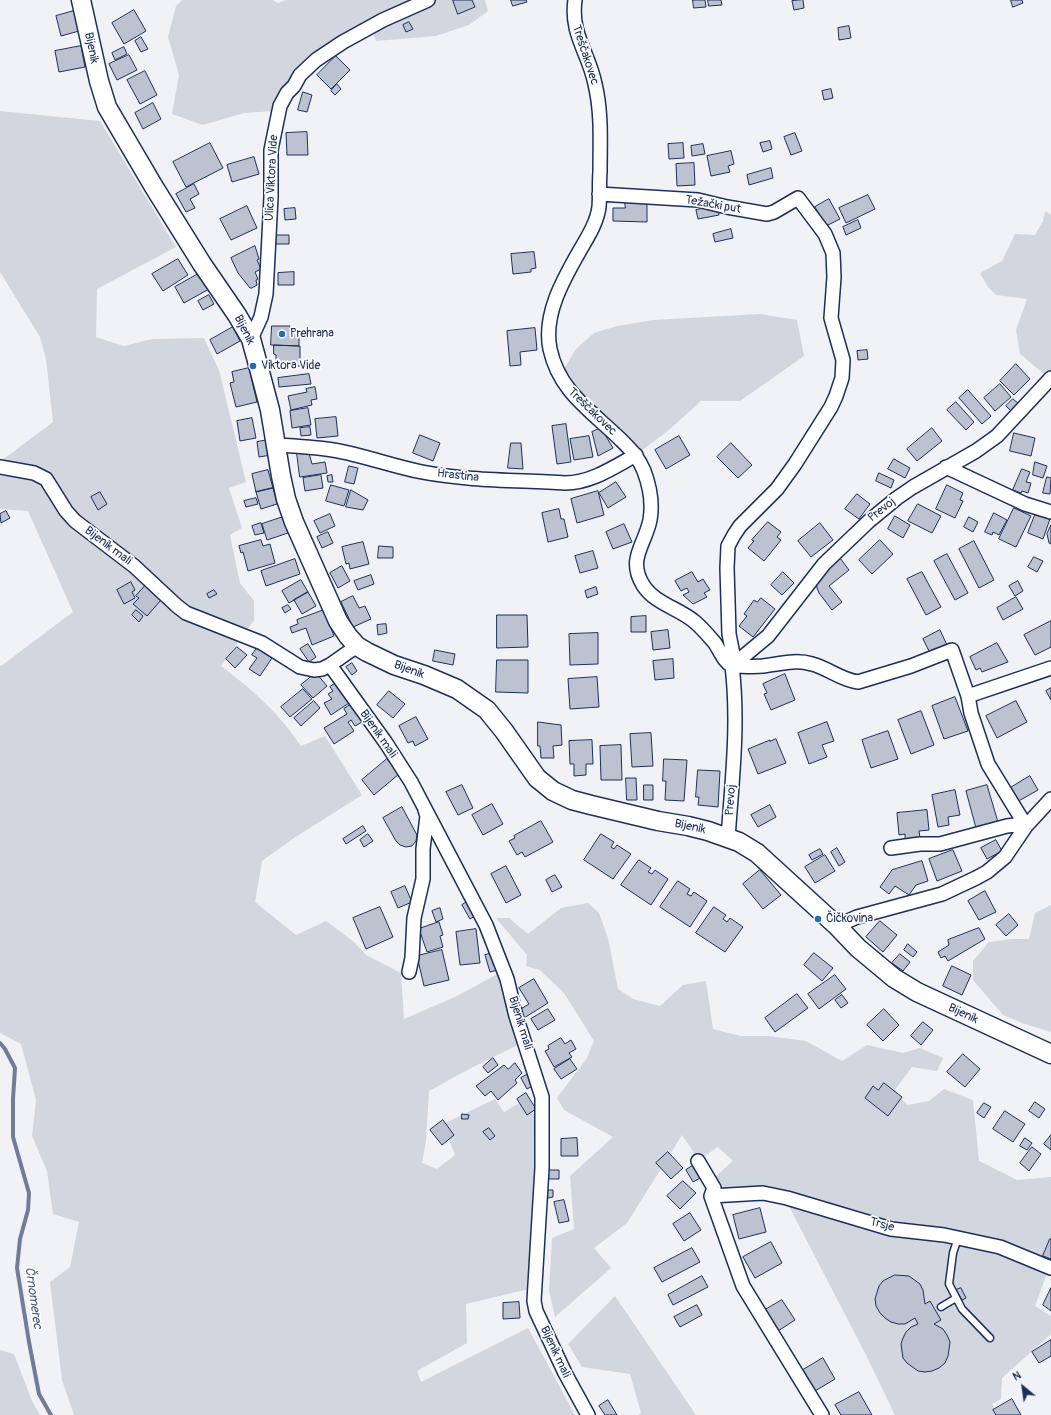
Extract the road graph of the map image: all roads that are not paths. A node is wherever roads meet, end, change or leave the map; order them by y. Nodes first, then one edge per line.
1 (81, 0) edge
2 (428, 0) edge
3 (575, 0) edge
4 (600, 194) junction
5 (251, 339) junction
6 (1051, 378) edge
7 (276, 445) junction
8 (636, 454) junction
9 (0, 467) edge
10 (946, 467) junction
11 (1051, 512) edge
12 (357, 646) junction
13 (330, 665) junction
14 (732, 666) junction
15 (1051, 668) edge
16 (968, 696) junction
17 (1051, 799) edge
18 (425, 807) junction
19 (1026, 826) junction
20 (728, 838) junction
21 (891, 848) dead end
22 (837, 926) junction
23 (409, 972) dead end
24 (1051, 1054) edge
25 (698, 1161) dead end
26 (711, 1196) junction
27 (958, 1238) junction
28 (1051, 1268) edge
29 (956, 1298) junction
30 (940, 1306) dead end
31 (990, 1338) dead end
32 (588, 1415) edge
33 (822, 1415) edge

1 - 5 main road, Bijenik
2 - 5 street, Ulica Viktora Vide
3 - 4 street, Treščakovec
4 - 8 street, Treščakovec
4 - 14 street, Težački put
5 - 7 main road, Bijenik
6 - 10 street, Prevoj
7 - 8 street, Hrastina
7 - 12 main road, Bijenik
8 - 14 street, Treščakovec
9 - 13 street, Bijenik mali
10 - 11 street
10 - 14 street, Prevoj
12 - 13 street, Bijenik mali
12 - 20 main road, Bijenik
13 - 18 street, Bijenik mali
14 - 16 street
14 - 20 street, Prevoj
15 - 16 street
16 - 19 street
17 - 19 street
18 - 23 street
18 - 32 street, Bijenik mali
19 - 21 street
19 - 22 street
20 - 22 main road, Bijenik
22 - 24 main road, Bijenik
25 - 26 street
26 - 27 street, Trsje
26 - 33 street
27 - 28 street, Trsje
27 - 29 lane
29 - 30 lane
29 - 31 lane

